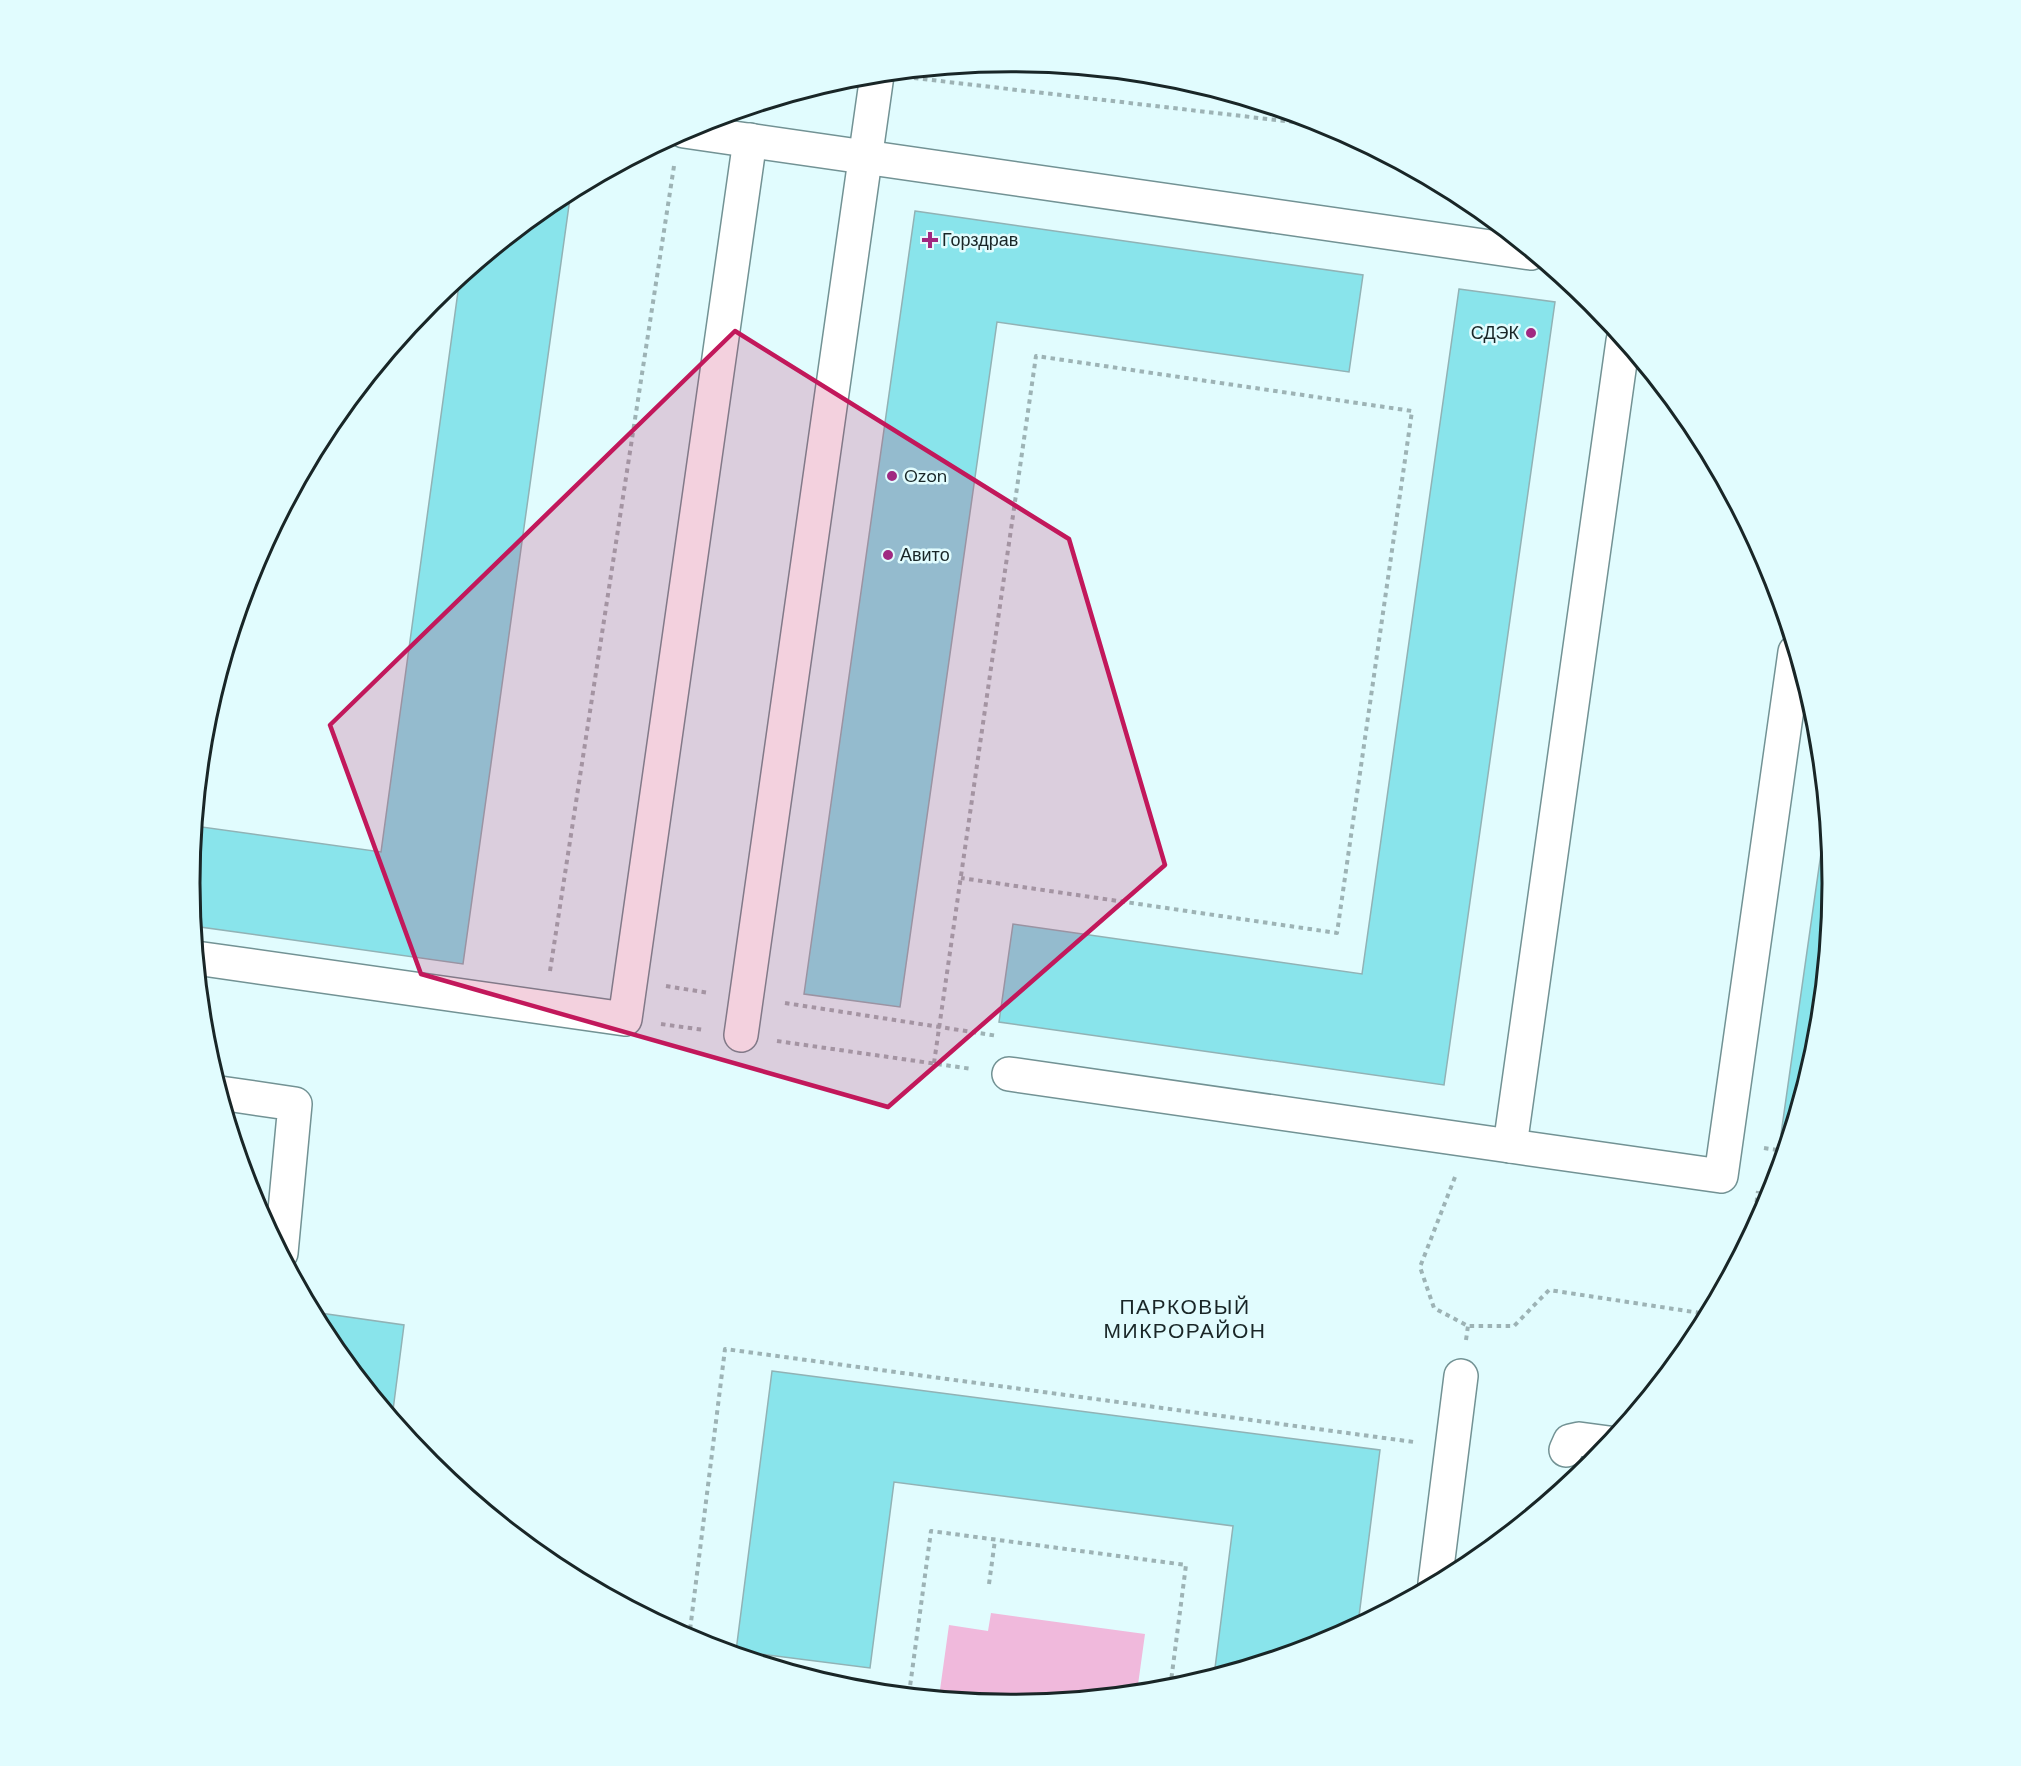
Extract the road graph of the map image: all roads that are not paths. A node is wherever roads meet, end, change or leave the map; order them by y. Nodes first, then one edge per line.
1 (876, 84) edge
2 (750, 140) junction
3 (680, 144) edge
4 (865, 157) junction
5 (1518, 251) edge
6 (1622, 350) edge
7 (1793, 669) edge
8 (203, 959) edge
9 (741, 1035) road end
10 (1010, 1074) road end
11 (227, 1094) edge
12 (1510, 1146) junction
13 (282, 1240) edge
14 (1461, 1376) dead end
15 (1598, 1442) edge
16 (1566, 1450) dead end
17 (1436, 1572) edge

1 - 4 lane
2 - 3 lane
2 - 4 lane
2 - 8 lane
4 - 5 lane
4 - 9 lane
6 - 12 lane
7 - 12 lane
10 - 12 lane
11 - 13 lane
14 - 17 lane
15 - 16 lane

